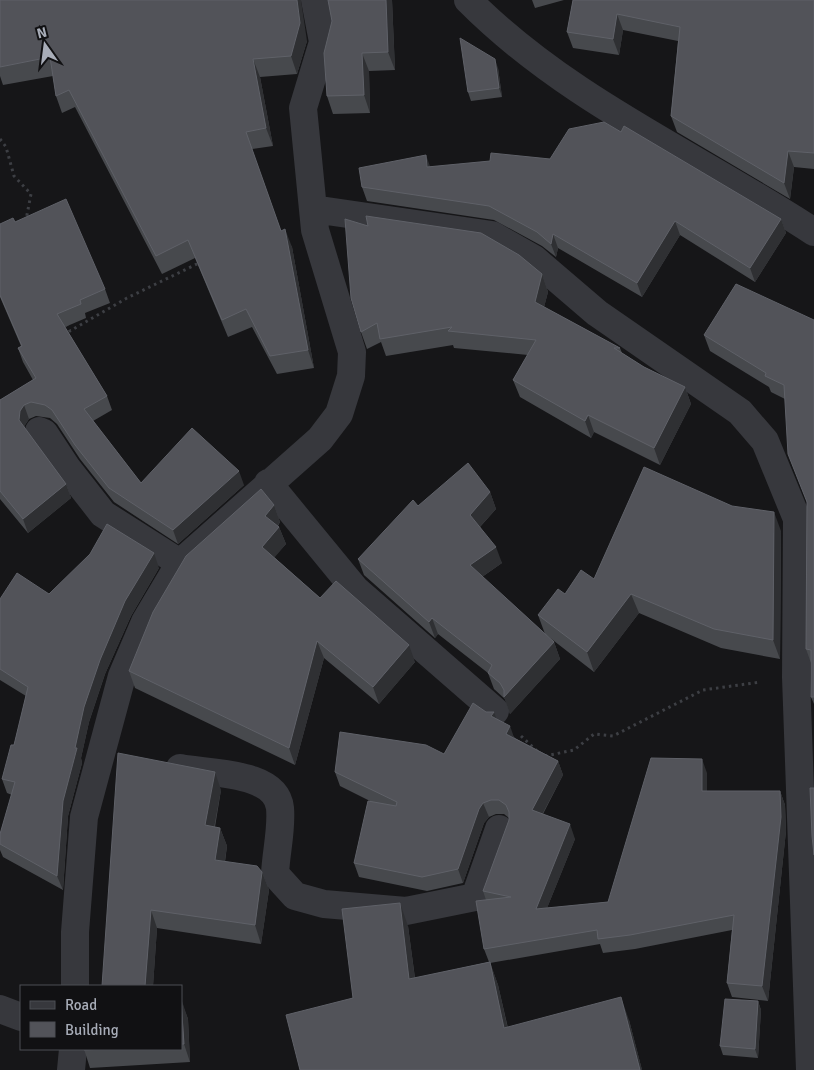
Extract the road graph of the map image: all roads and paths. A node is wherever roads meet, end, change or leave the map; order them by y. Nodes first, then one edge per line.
1 (315, 0) edge
2 (468, 0) edge
3 (0, 139) edge
4 (313, 209) junction
5 (26, 223) edge
6 (814, 232) edge
7 (202, 261) edge
8 (63, 319) edge
9 (39, 431) dead end
10 (268, 483) junction
11 (806, 518) edge
12 (180, 563) junction
13 (796, 677) junction
14 (495, 711) joint
15 (154, 763) edge
16 (499, 829) dead end
17 (75, 985) edge
18 (0, 1009) edge
19 (20, 1017) edge
20 (73, 1050) edge
21 (71, 1070) edge
22 (810, 1070) edge

1 - 4 street
2 - 6 street
3 - 5 path
4 - 10 street
4 - 11 street
7 - 8 path
9 - 12 street
10 - 12 street
10 - 14 street
11 - 13 street
12 - 17 street
13 - 14 path
13 - 22 street
15 - 16 street
18 - 19 street
20 - 21 street

